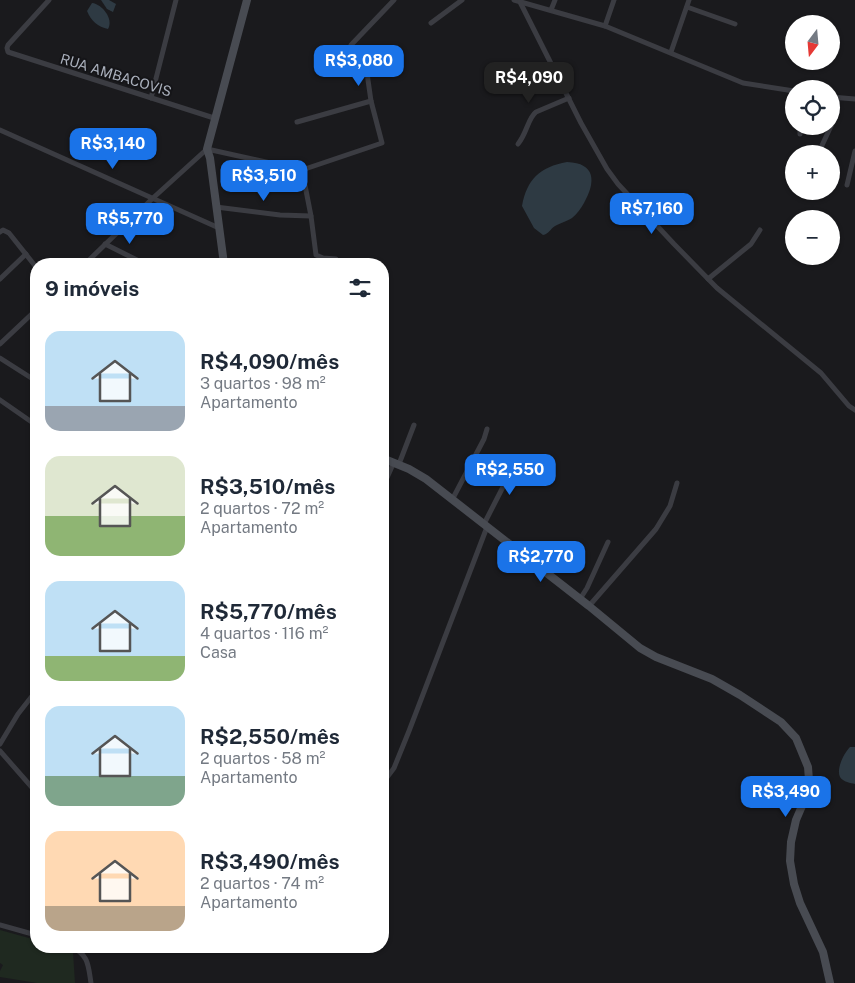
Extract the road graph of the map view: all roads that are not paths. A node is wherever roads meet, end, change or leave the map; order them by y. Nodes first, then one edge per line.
1 (49, 0) edge
2 (176, 0) edge
3 (247, 0) edge
4 (394, 0) edge
5 (462, 0) edge
6 (555, 0) edge
7 (614, 0) edge
8 (689, 0) edge
9 (517, 1) edge
10 (687, 7) junction
11 (551, 10) junction
12 (431, 23) dead end
13 (735, 24) dead end
14 (605, 26) junction
15 (671, 52) junction
16 (785, 90) edge
17 (151, 98) junction
18 (569, 98) junction
19 (840, 98) edge
20 (855, 100) edge
21 (371, 101) junction
22 (214, 118) junction
23 (296, 122) dead end
24 (0, 130) edge
25 (518, 144) dead end
26 (207, 149) junction
27 (855, 151) edge
28 (302, 170) junction
29 (847, 185) dead end
30 (152, 198) junction
31 (216, 207) junction
32 (311, 216) junction
33 (219, 228) junction
34 (760, 230) dead end
35 (0, 232) edge
36 (106, 244) junction
37 (26, 254) junction
38 (91, 258) edge
39 (133, 258) edge
40 (223, 258) edge
41 (323, 258) edge
42 (30, 259) edge
43 (0, 278) edge
44 (708, 279) junction
45 (30, 316) edge
46 (0, 344) edge
47 (0, 358) edge
48 (30, 377) edge
49 (0, 400) edge
50 (855, 410) edge
51 (30, 421) edge
52 (414, 425) dead end
53 (487, 429) dead end
54 (389, 460) edge
55 (396, 463) junction
56 (499, 466) dead end
57 (389, 476) edge
58 (677, 483) dead end
59 (452, 500) junction
60 (486, 525) junction
61 (608, 542) dead end
62 (580, 599) junction
63 (589, 606) junction
64 (30, 699) edge
65 (0, 744) edge
66 (0, 751) edge
67 (389, 775) edge
68 (30, 785) edge
69 (0, 925) edge
70 (30, 933) edge
71 (81, 953) edge
72 (91, 983) edge
73 (830, 983) edge

1 - 17 street, RUA AMBACOVIS
2 - 17 street
3 - 22 street
4 - 21 street
5 - 12 street
6 - 11 street
7 - 14 street
8 - 10 street
9 - 11 street
9 - 18 street
10 - 13 street
10 - 15 street
11 - 14 street
14 - 15 street
15 - 16 street
17 - 22 street, RUA AMBACOVIS
18 - 25 street
18 - 44 street
19 - 20 street
21 - 23 street
21 - 28 street
22 - 26 street
24 - 30 street
26 - 28 street
26 - 30 street
26 - 31 street
27 - 29 street
28 - 32 street
30 - 33 street
30 - 36 street
31 - 32 street
31 - 33 street
32 - 41 street
33 - 40 street
34 - 44 street
35 - 37 street
36 - 38 street
36 - 39 street
37 - 42 street
37 - 43 street
44 - 50 street
45 - 46 street
47 - 48 street
49 - 51 street
52 - 55 street
53 - 59 street
54 - 55 street
55 - 57 street
55 - 59 street
56 - 60 street
58 - 63 street
59 - 60 street
60 - 62 street
60 - 67 street
61 - 62 street
62 - 63 street
63 - 73 street
64 - 65 street
66 - 68 street
69 - 70 street
71 - 72 street

